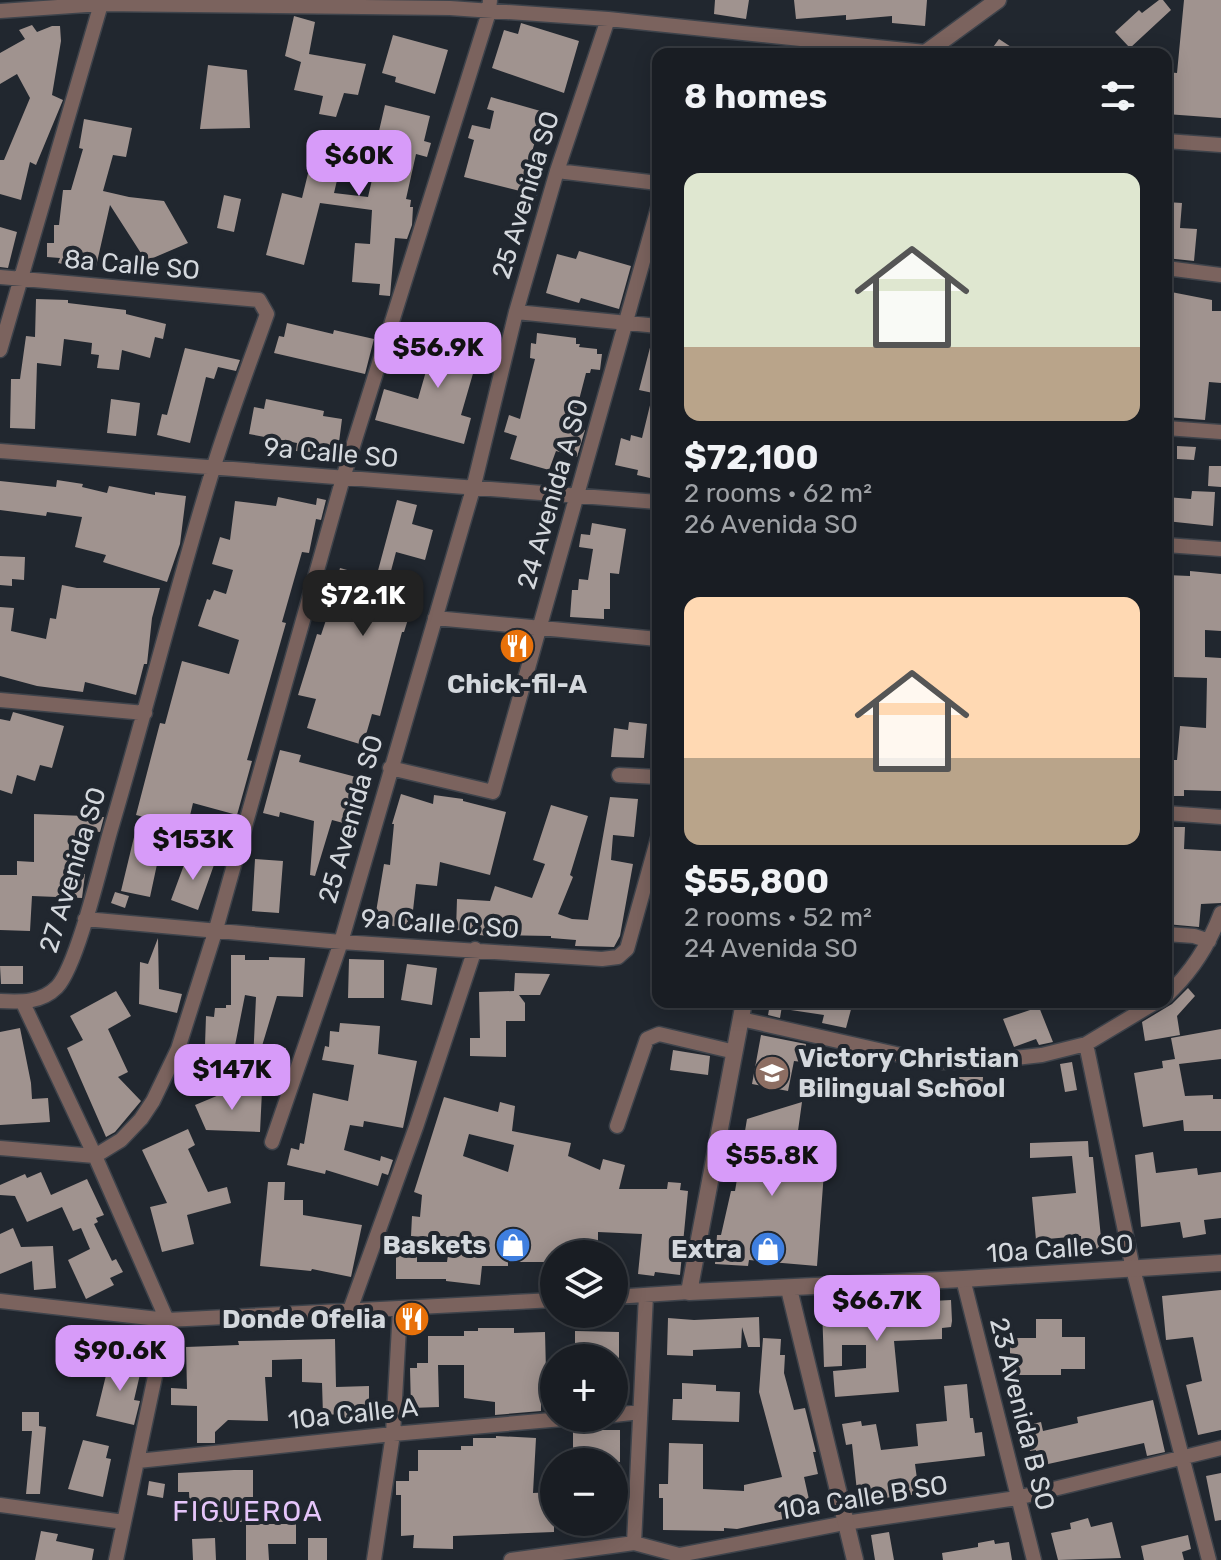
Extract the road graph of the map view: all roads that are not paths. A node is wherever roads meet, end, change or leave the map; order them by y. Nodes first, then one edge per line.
1 (998, 0) edge
2 (382, 3) edge
3 (101, 4) junction
4 (450, 4) edge
5 (489, 6) edge
6 (0, 11) edge
7 (608, 19) junction
8 (878, 48) edge
9 (931, 48) edge
10 (1172, 141) edge
11 (1221, 145) edge
12 (557, 171) junction
13 (652, 182) edge
14 (652, 230) edge
15 (1172, 269) edge
16 (1221, 275) edge
17 (0, 277) edge
18 (20, 280) junction
19 (259, 300) joint
20 (516, 312) junction
21 (626, 324) junction
22 (652, 326) edge
23 (0, 350) edge
24 (1172, 428) edge
25 (1221, 432) edge
26 (0, 451) edge
27 (214, 468) junction
28 (343, 478) junction
29 (473, 489) junction
30 (577, 495) junction
31 (652, 501) edge
32 (1172, 545) edge
33 (1221, 549) edge
34 (435, 618) junction
35 (540, 628) junction
36 (652, 638) edge
37 (0, 700) edge
38 (145, 713) junction
39 (390, 768) junction
40 (619, 775) dead end
41 (652, 777) edge
42 (1172, 813) edge
43 (1221, 817) edge
44 (652, 859) edge
45 (1221, 913) edge
46 (85, 919) junction
47 (216, 929) junction
48 (1172, 934) edge
49 (1209, 941) junction
50 (341, 942) junction
51 (475, 949) junction
52 (1172, 991) edge
53 (0, 1001) edge
54 (23, 1003) junction
55 (743, 1008) edge
56 (1146, 1008) edge
57 (741, 1019) junction
58 (1086, 1044) junction
59 (735, 1052) junction
60 (617, 1126) dead end
61 (272, 1142) dead end
62 (0, 1148) edge
63 (95, 1156) junction
64 (1221, 1263) edge
65 (1133, 1269) junction
66 (963, 1279) junction
67 (789, 1289) junction
68 (689, 1292) junction
69 (646, 1295) junction
70 (628, 1296) edge
71 (0, 1301) edge
72 (540, 1301) edge
73 (400, 1309) junction
74 (350, 1310) junction
75 (167, 1320) junction
76 (640, 1412) junction
77 (628, 1413) edge
78 (540, 1421) edge
79 (393, 1434) junction
80 (1221, 1448) edge
81 (1183, 1458) junction
82 (138, 1461) junction
83 (1017, 1498) junction
84 (0, 1505) edge
85 (124, 1522) junction
86 (845, 1523) junction
87 (634, 1543) junction
88 (680, 1557) edge
89 (116, 1560) edge
90 (374, 1560) edge
91 (511, 1560) edge
92 (855, 1560) edge
93 (1034, 1560) edge
94 (1209, 1560) edge

1 - 9 street
2 - 3 street
2 - 4 street
3 - 6 street
3 - 18 street
4 - 5 street
5 - 7 street
5 - 28 street
7 - 8 street
7 - 12 street, 25 Avenida SO
10 - 11 street
12 - 13 street
12 - 20 street, 25 Avenida SO
14 - 21 street, 24 Avenida A SO
15 - 16 street
17 - 18 street, 8a Calle SO
18 - 19 street, 8a Calle SO
18 - 23 street
19 - 27 street, 27 Avenida SO
20 - 21 street
20 - 29 street, 25 Avenida SO
21 - 22 street
21 - 30 street, 24 Avenida A SO
24 - 25 street
26 - 27 street, 9a Calle SO
27 - 28 street, 9a Calle SO
27 - 38 street, 27 Avenida SO
28 - 29 street, 9a Calle SO
28 - 47 street
29 - 30 street, 9a Calle SO
29 - 34 street, 25 Avenida SO
30 - 31 street, 9a Calle SO
30 - 35 street, 24 Avenida A SO
32 - 33 street
34 - 35 street
34 - 39 street, 25 Avenida SO
35 - 36 street
35 - 39 street, 24 Avenida A SO
37 - 38 street
38 - 46 street, 27 Avenida SO
39 - 50 street, 25 Avenida SO
40 - 41 street
42 - 43 street
44 - 51 street, 9a Calle C SO
45 - 49 street
46 - 47 street, 9a Calle C SO
46 - 54 street, 27 Avenida SO
47 - 50 street, 9a Calle C SO
47 - 63 street
48 - 49 street
49 - 52 street
50 - 51 street, 9a Calle C SO
50 - 61 street, 25 Avenida SO
51 - 74 street
53 - 54 street
54 - 63 street
55 - 57 street
56 - 58 street
57 - 58 street
57 - 59 street
58 - 65 street
59 - 60 street
59 - 68 street
62 - 63 street
63 - 75 street
64 - 65 street, 10a Calle SO
65 - 66 street, 10a Calle SO
65 - 81 street
66 - 67 street, 10a Calle SO
66 - 83 street, 23 Avenida B SO
67 - 68 street, 10a Calle SO
67 - 86 street
68 - 69 street, 10a Calle SO
69 - 70 street, 10a Calle SO
69 - 76 street
71 - 75 street
72 - 73 street
73 - 74 street
73 - 79 street
74 - 75 street
75 - 82 street
76 - 77 street
76 - 87 street
78 - 79 street, 10a Calle A
79 - 82 street, 10a Calle A
79 - 90 street
80 - 81 street, 10a Calle B SO
81 - 83 street, 10a Calle B SO
81 - 94 street
82 - 85 street
83 - 86 street, 10a Calle B SO
83 - 93 street, 23 Avenida B SO
84 - 85 street
85 - 89 street
86 - 88 street, 10a Calle B SO
86 - 92 street
87 - 88 street, 10a Calle B SO
87 - 91 street, 10a Calle B SO

